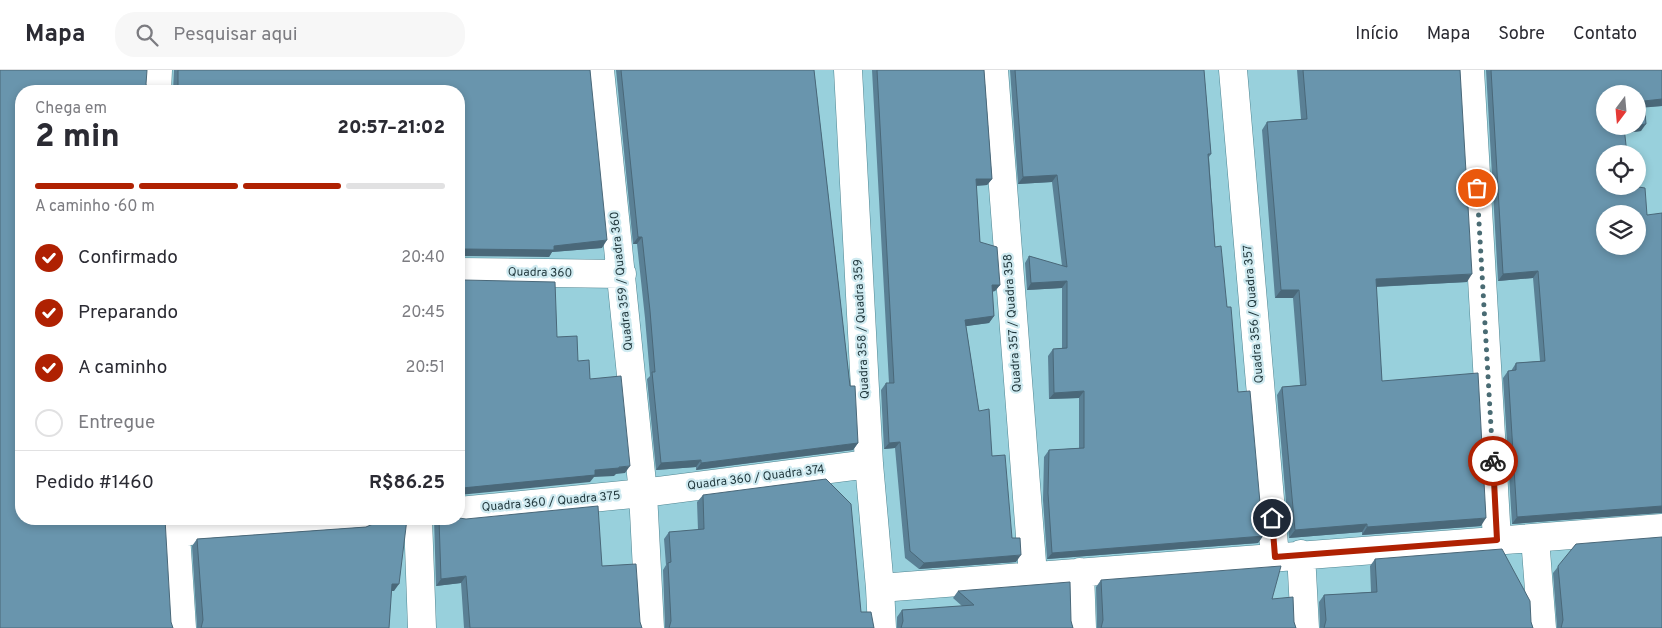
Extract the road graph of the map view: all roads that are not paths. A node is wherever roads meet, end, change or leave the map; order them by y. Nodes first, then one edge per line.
1 (158, 70) edge
2 (600, 70) edge
3 (848, 70) edge
4 (994, 70) edge
5 (1233, 70) edge
6 (1470, 70) edge
7 (157, 85) edge
8 (465, 272) edge
9 (622, 274) junction
10 (869, 464) junction
11 (643, 493) junction
12 (465, 510) edge
13 (175, 525) edge
14 (418, 525) edge
15 (1662, 528) edge
16 (1536, 538) junction
17 (1497, 540) junction
18 (1288, 556) junction
19 (1080, 572) junction
20 (1033, 575) junction
21 (880, 588) junction
22 (182, 628) edge
23 (422, 628) edge
24 (650, 628) edge
25 (882, 628) edge
26 (1082, 628) edge
27 (1304, 628) edge
28 (1542, 628) edge

1 - 7 street
2 - 9 street, Quadra 359 / Quadra 360
3 - 10 street, Quadra 358 / Quadra 359
4 - 20 street, Quadra 357 / Quadra 358
5 - 18 street, Quadra 356 / Quadra 357
6 - 17 street
8 - 9 street, Quadra 360
9 - 11 street, Quadra 359 / Quadra 360
10 - 11 street, Quadra 360 / Quadra 374
10 - 21 street, Quadra 358 / Quadra 359
11 - 12 street, Quadra 360 / Quadra 375
11 - 24 street, Quadra 359 / Quadra 360
13 - 22 street
14 - 23 street
15 - 16 street
16 - 17 street
16 - 28 street
17 - 18 street
18 - 19 street
18 - 27 street, Quadra 356 / Quadra 357
19 - 20 street
19 - 26 street
20 - 21 street
21 - 25 street, Quadra 358 / Quadra 359

